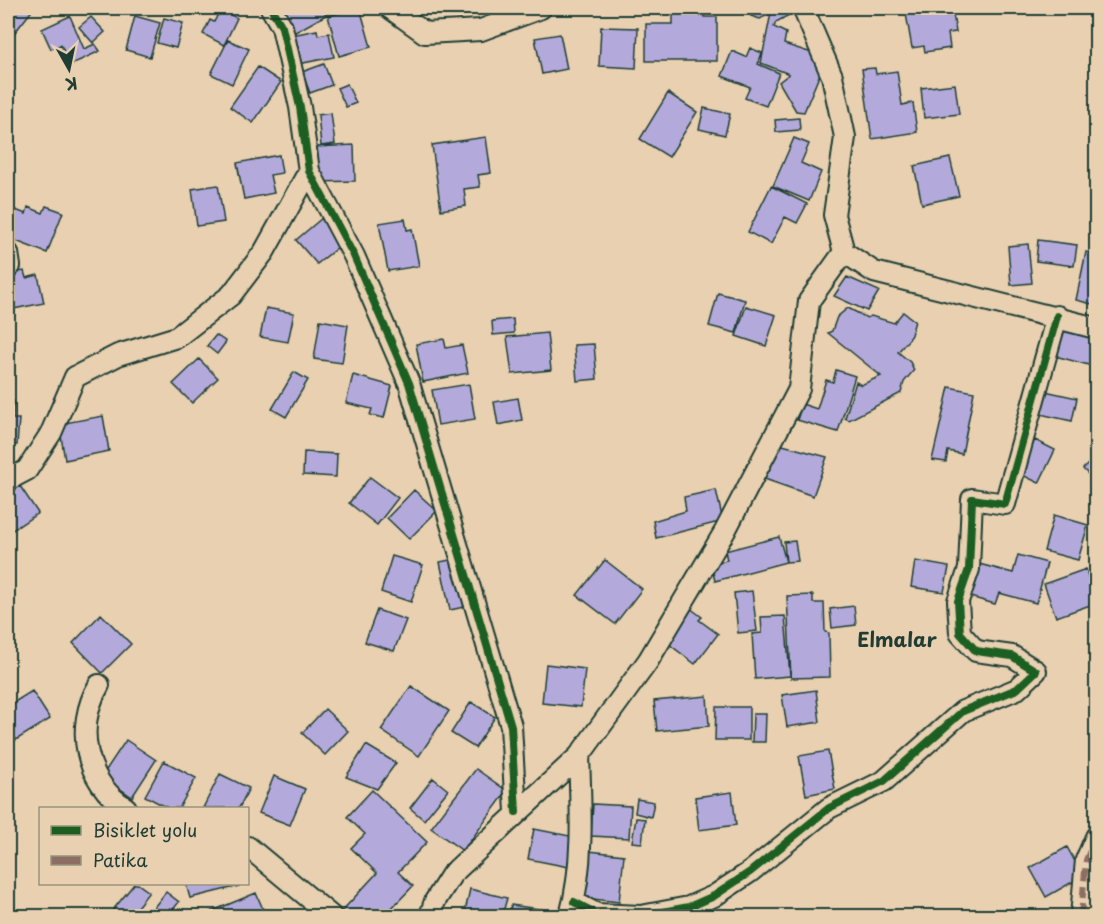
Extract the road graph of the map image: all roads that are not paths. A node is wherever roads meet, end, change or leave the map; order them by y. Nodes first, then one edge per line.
1 (271, 8) edge
2 (390, 8) edge
3 (540, 8) edge
4 (803, 8) edge
5 (309, 171) junction
6 (844, 252) junction
7 (8, 253) edge
8 (8, 268) edge
9 (1058, 316) junction
10 (1096, 328) edge
11 (8, 480) edge
12 (99, 685) dead end
13 (579, 756) junction
14 (124, 807) edge
15 (516, 812) junction
16 (1096, 837) edge
17 (249, 848) edge
18 (572, 909) edge
19 (331, 916) edge
20 (430, 916) edge
21 (1081, 916) edge

1 - 5 street
2 - 3 street
4 - 6 street
5 - 11 street
5 - 15 street
6 - 9 street
6 - 13 street
7 - 8 street
9 - 10 street
9 - 18 street
12 - 14 street
13 - 15 street
13 - 18 street
15 - 20 street
16 - 21 street
17 - 19 street

